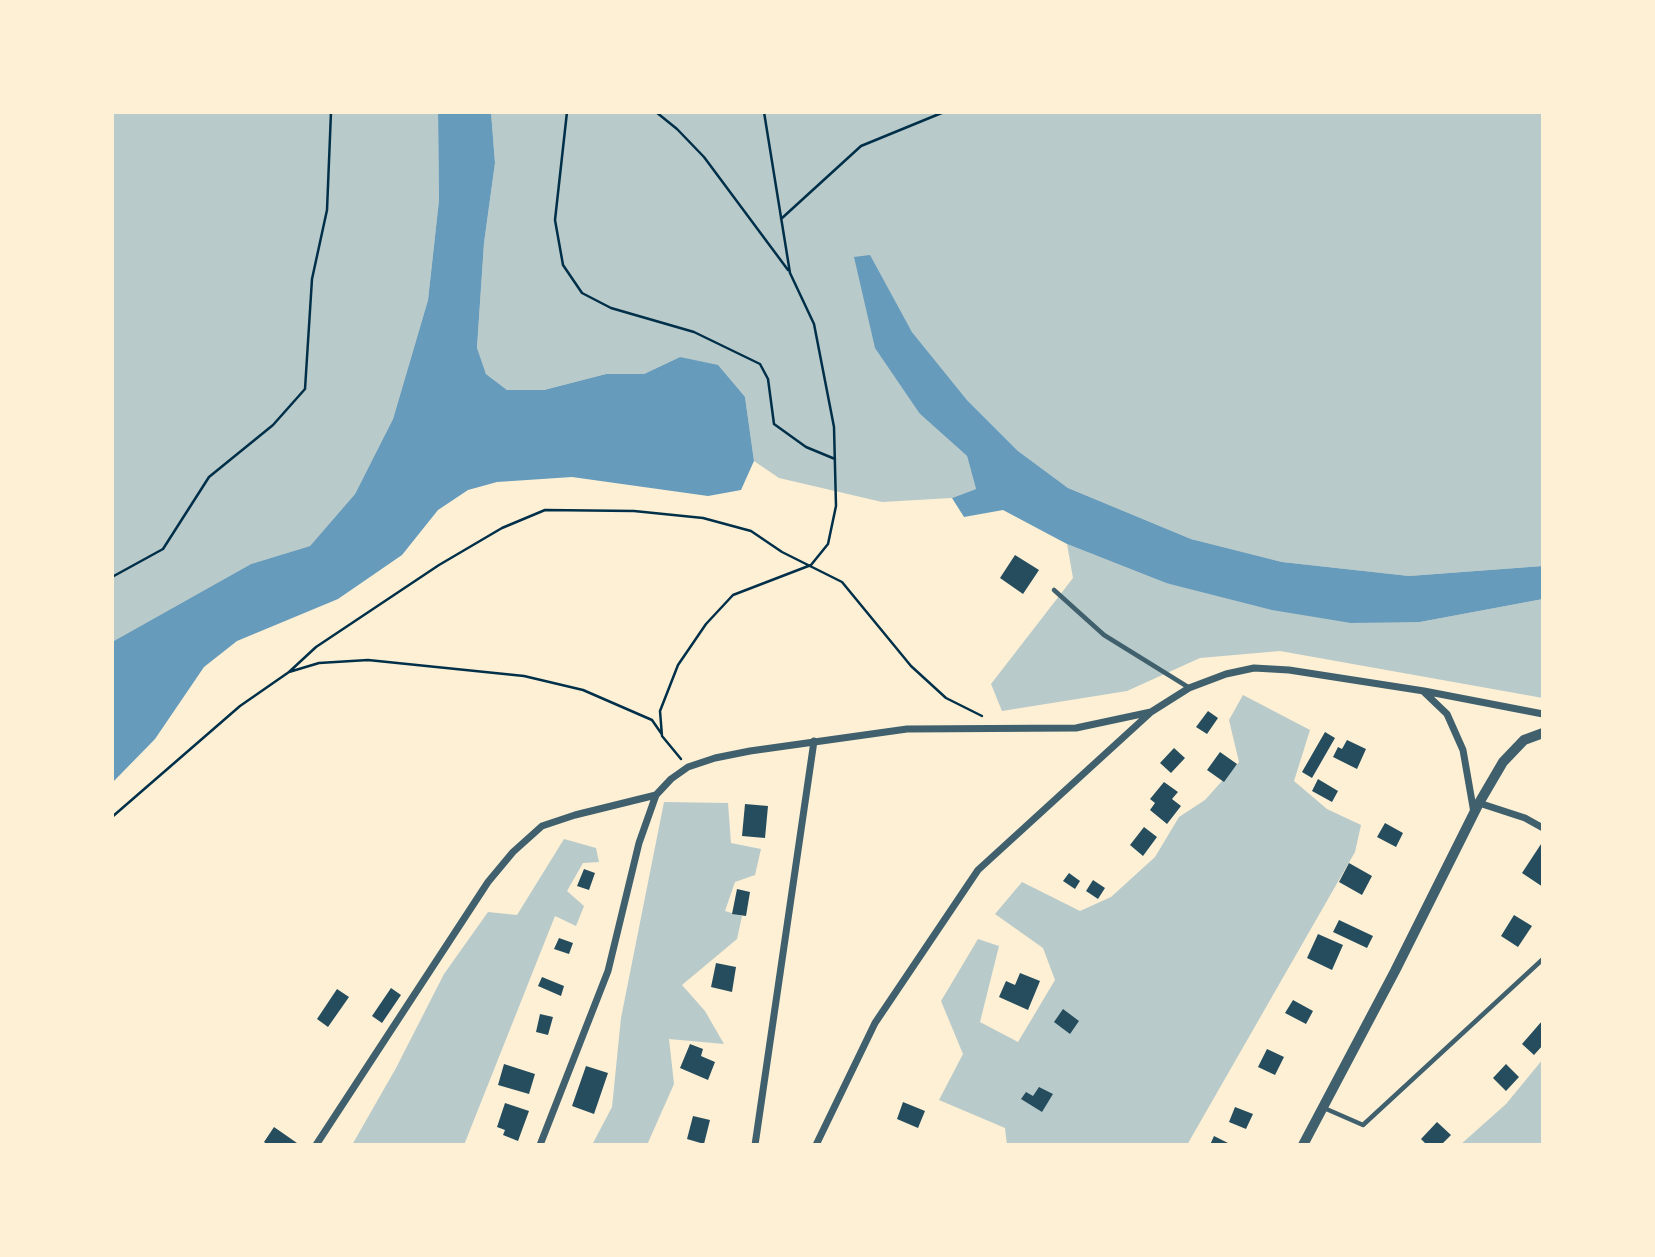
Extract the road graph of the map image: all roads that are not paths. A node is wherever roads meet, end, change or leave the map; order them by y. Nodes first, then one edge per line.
1 (1054, 590) dead end
2 (1189, 688) junction
3 (1424, 691) junction
4 (1151, 712) junction
5 (1543, 714) edge
6 (1543, 733) edge
7 (814, 741) junction
8 (656, 795) junction
9 (1477, 808) junction
10 (1543, 828) edge
11 (1543, 959) edge
12 (1324, 1108) junction
13 (316, 1145) edge
14 (540, 1145) edge
15 (755, 1145) edge
16 (816, 1145) edge
17 (1303, 1145) edge

1 - 2 lane
2 - 3 street
2 - 4 street
3 - 5 street
3 - 9 street
4 - 7 street
4 - 16 street
6 - 9 street
7 - 8 street
7 - 15 street
8 - 13 street
8 - 14 street
9 - 10 street
9 - 12 street
11 - 12 lane
12 - 17 street

